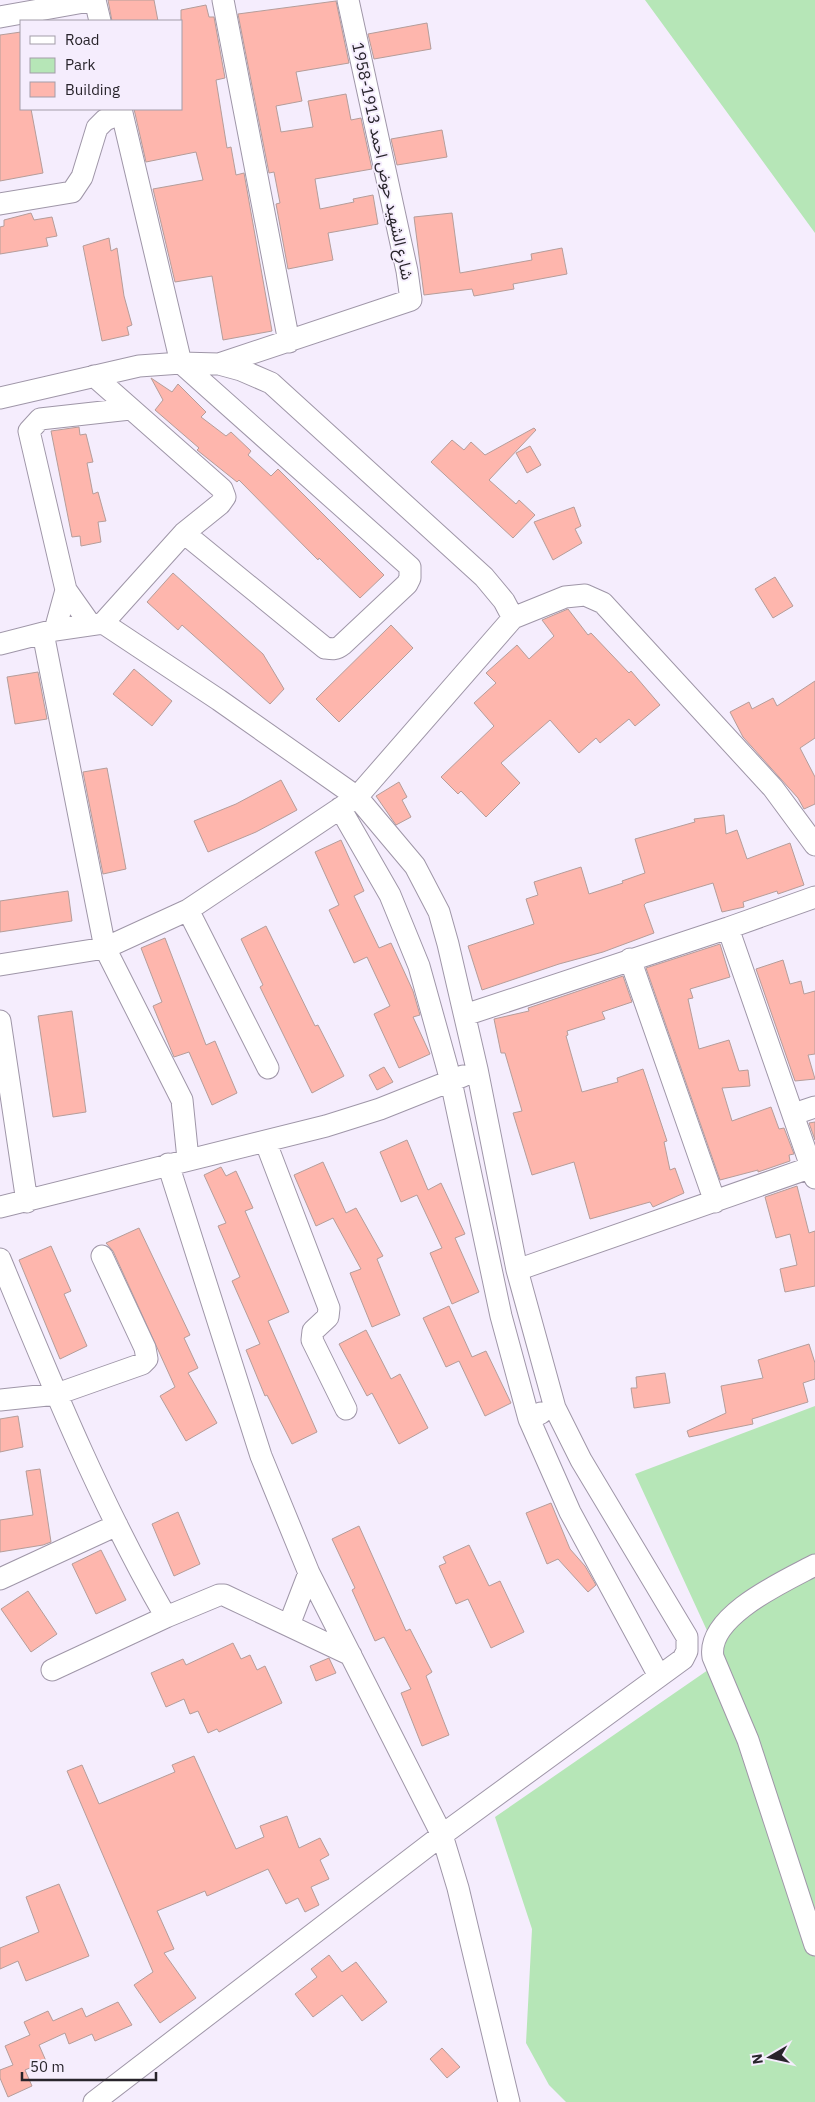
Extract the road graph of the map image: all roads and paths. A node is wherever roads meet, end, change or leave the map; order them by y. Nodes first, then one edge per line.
1 (95, 0) edge
2 (223, 0) edge
3 (348, 0) edge
4 (0, 17) edge
5 (100, 20) edge
6 (121, 111) edge
7 (0, 204) edge
8 (289, 342) junction
9 (181, 363) junction
10 (219, 364) junction
11 (94, 376) junction
12 (0, 398) edge
13 (130, 409) junction
14 (184, 533) junction
15 (66, 590) junction
16 (513, 618) junction
17 (97, 623) junction
18 (49, 632) junction
19 (0, 644) edge
20 (349, 803) junction
21 (815, 844) edge
22 (815, 896) edge
23 (188, 910) junction
24 (728, 928) junction
25 (105, 948) junction
26 (630, 959) junction
27 (0, 964) edge
28 (464, 1014) junction
29 (0, 1021) edge
30 (268, 1068) dead end
31 (477, 1069) junction
32 (451, 1081) junction
33 (815, 1107) edge
34 (794, 1114) junction
35 (266, 1143) junction
36 (178, 1161) junction
37 (814, 1171) edge
38 (26, 1202) junction
39 (715, 1202) junction
40 (0, 1208) edge
41 (102, 1256) dead end
42 (0, 1259) edge
43 (517, 1270) junction
44 (57, 1394) junction
45 (0, 1400) edge
46 (555, 1408) junction
47 (346, 1409) dead end
48 (529, 1418) junction
49 (117, 1525) junction
50 (815, 1565) edge
51 (309, 1573) junction
52 (0, 1579) edge
53 (166, 1617) junction
54 (289, 1625) junction
55 (351, 1655) junction
56 (52, 1670) dead end
57 (659, 1676) junction
58 (442, 1836) junction
59 (815, 1945) edge
60 (94, 2102) edge
61 (508, 2102) edge

1 - 4 street
1 - 5 street
2 - 8 street
3 - 8 street, شارع الشهيد حوض احمد 1913-1958
6 - 7 street
6 - 9 street
8 - 10 street, شارع الشهيد حوض احمد 1913-1958
9 - 10 street
9 - 11 street
9 - 14 street
10 - 16 street
11 - 12 street
11 - 13 street
13 - 14 street
13 - 15 street
14 - 17 street
15 - 17 street
15 - 18 street
16 - 20 street
16 - 21 street
17 - 18 street
17 - 20 street
18 - 19 street
18 - 25 street
20 - 23 street
20 - 28 street
20 - 32 street
22 - 24 street
23 - 25 street
23 - 30 street
24 - 26 street
24 - 34 street
25 - 27 street
25 - 36 street
26 - 28 street
26 - 39 street
28 - 31 street
29 - 38 street
31 - 32 street
31 - 43 street
32 - 35 street
32 - 48 street
33 - 34 street
34 - 37 street
35 - 36 street
35 - 47 street
36 - 38 street
36 - 51 street
37 - 39 street
38 - 40 street
39 - 43 street
41 - 44 street
42 - 44 street
43 - 46 street
44 - 45 street
44 - 49 street
46 - 48 street
46 - 57 street
48 - 57 street
49 - 52 street
49 - 53 street
50 - 59 street
51 - 54 street
51 - 55 street
53 - 54 street
53 - 56 street
54 - 55 street
55 - 58 street
57 - 58 street
58 - 60 street
58 - 61 street

